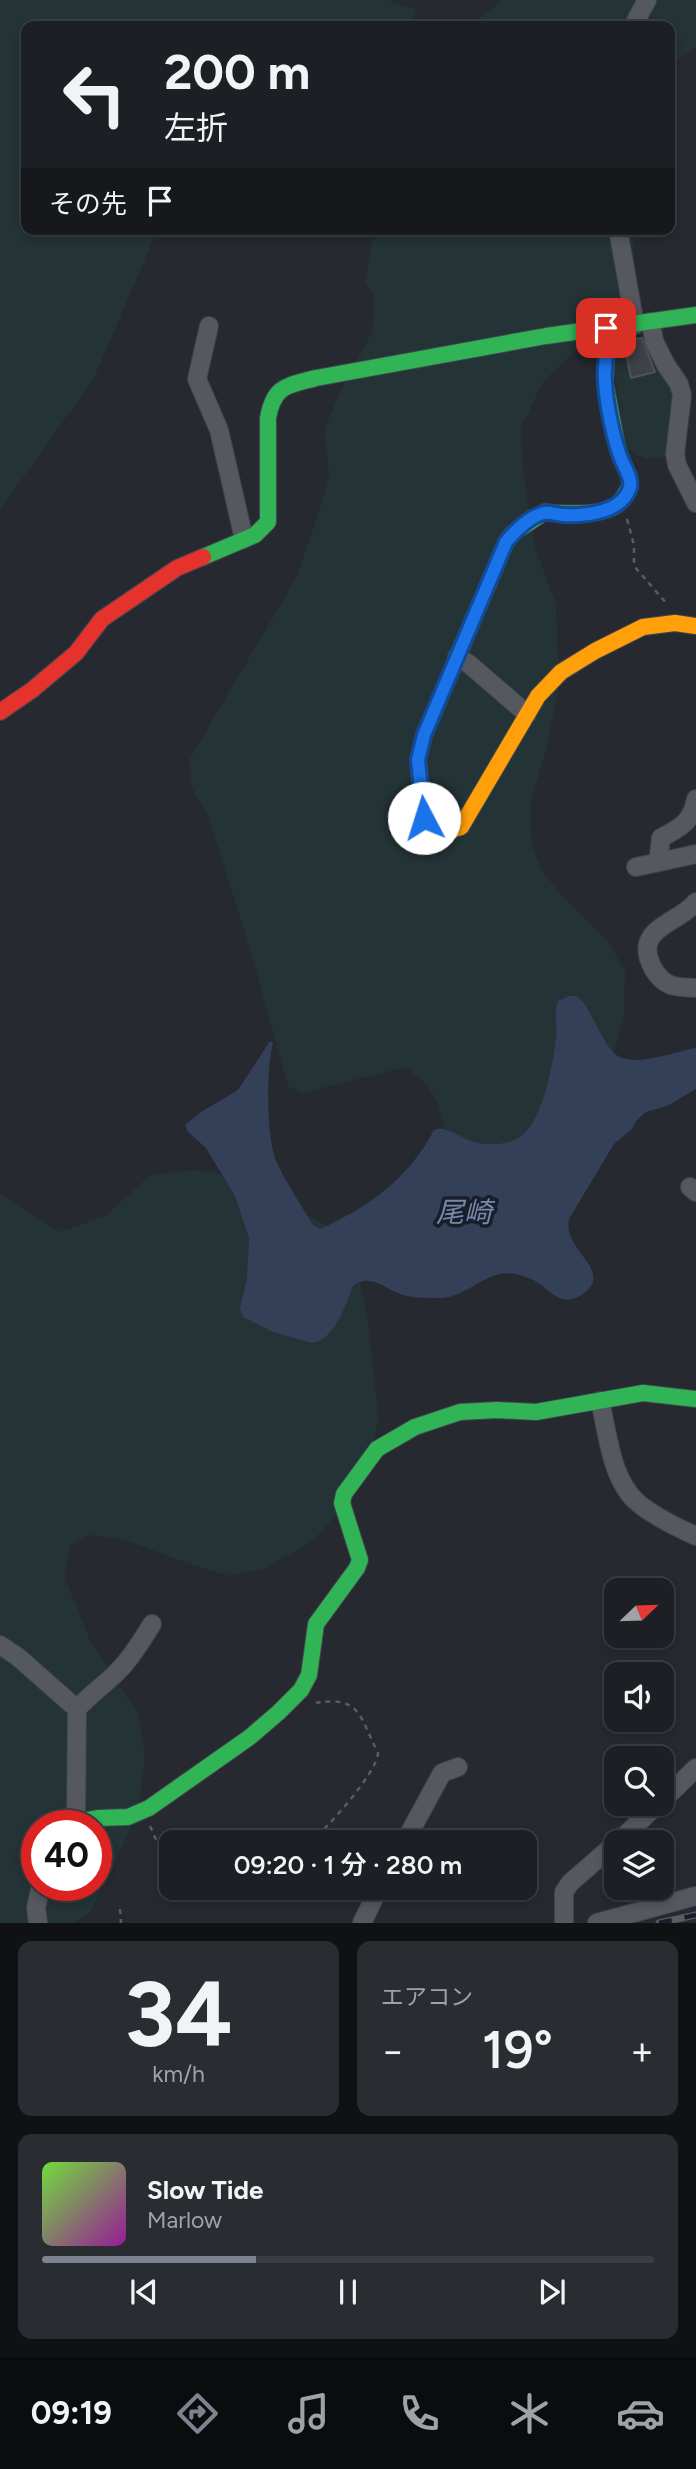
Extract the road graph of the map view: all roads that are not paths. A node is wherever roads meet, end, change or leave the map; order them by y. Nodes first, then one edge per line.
1 (647, 0) edge
2 (636, 21) edge
3 (620, 235) edge
4 (696, 315) edge
5 (643, 323) junction
6 (209, 326) dead end
7 (606, 328) junction
8 (696, 503) edge
9 (244, 539) junction
10 (688, 625) edge
11 (457, 657) junction
12 (0, 712) edge
13 (527, 714) junction
14 (696, 799) edge
15 (696, 854) edge
16 (658, 862) junction
17 (636, 867) dead end
18 (696, 902) edge
19 (696, 988) edge
20 (696, 1399) edge
21 (600, 1401) junction
22 (696, 1536) edge
23 (152, 1624) dead end
24 (0, 1645) edge
25 (77, 1709) junction
26 (458, 1767) dead end
27 (696, 1768) edge
28 (674, 1789) edge
29 (75, 1810) edge
30 (644, 1816) edge
31 (112, 1819) edge
32 (411, 1830) edge
33 (630, 1830) edge
34 (604, 1853) edge
35 (696, 1896) edge
36 (373, 1900) edge
37 (38, 1901) edge
38 (38, 1923) edge
39 (362, 1923) edge
40 (564, 1923) edge
41 (597, 1923) edge

1 - 2 street
3 - 5 street
4 - 5 street
5 - 7 street
5 - 8 street
6 - 9 street
7 - 9 street
7 - 11 street
9 - 12 street
10 - 13 street
11 - 13 street
11 - 13 street
14 - 16 street
15 - 16 street
16 - 17 street
18 - 19 street
20 - 21 street
21 - 22 street
21 - 31 street
23 - 25 street
24 - 25 street
25 - 29 street
26 - 32 street
27 - 28 street
30 - 33 street
34 - 40 street
35 - 41 street
36 - 39 street
37 - 38 street

